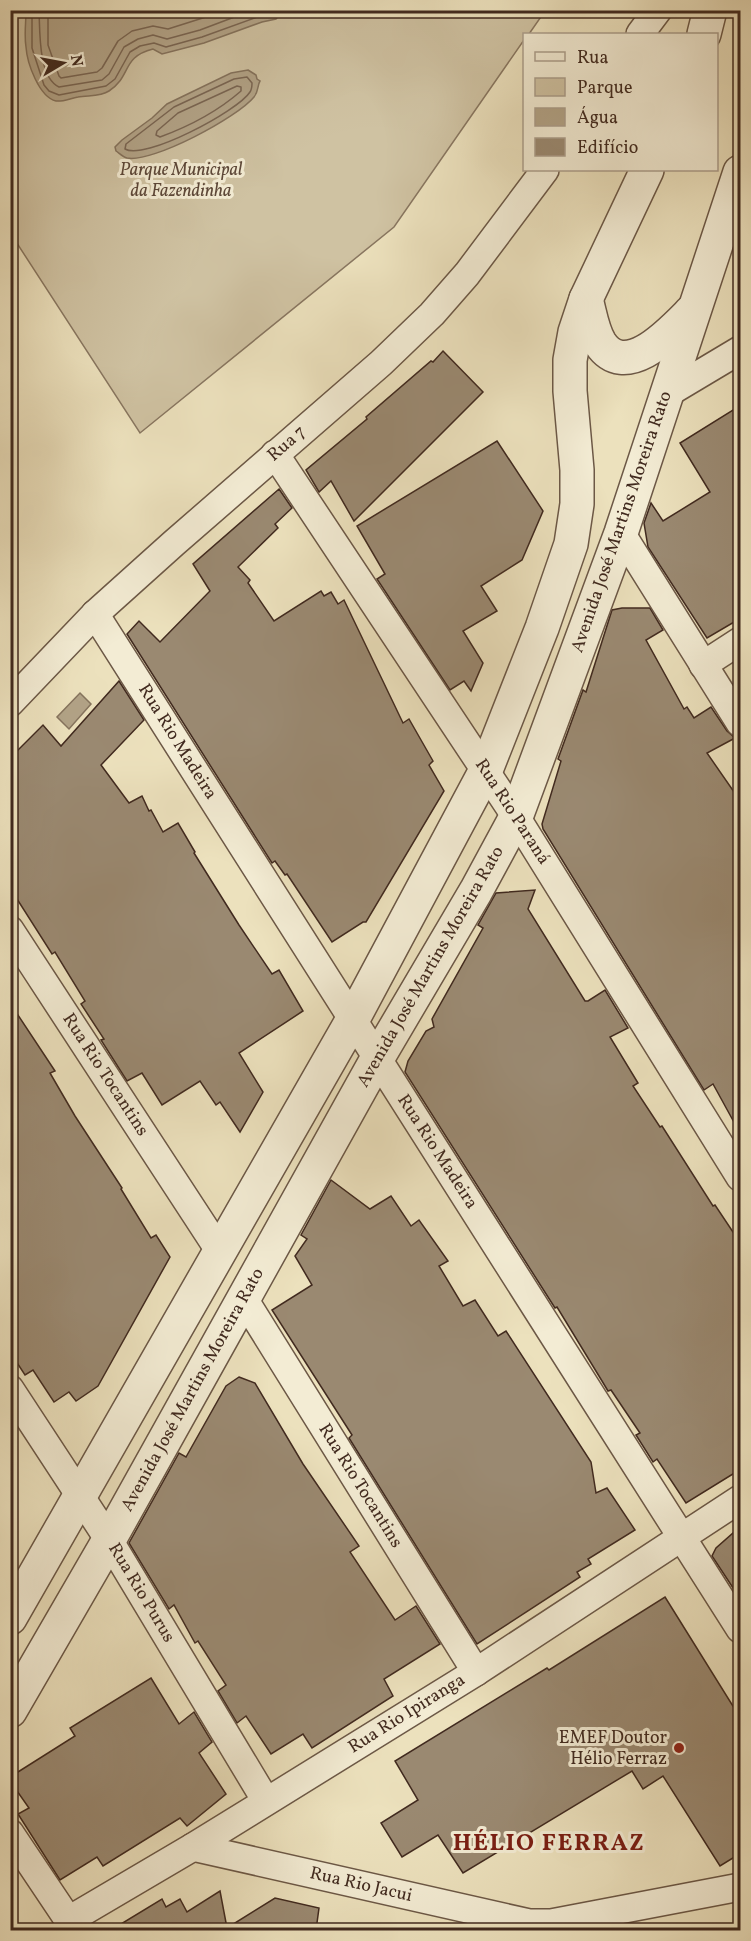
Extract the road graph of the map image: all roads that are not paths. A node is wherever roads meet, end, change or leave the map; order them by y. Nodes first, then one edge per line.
1 (658, 10) edge
2 (710, 10) edge
3 (641, 33) edge
4 (704, 33) edge
5 (545, 171) edge
6 (647, 171) edge
7 (741, 172) edge
8 (586, 299) junction
9 (694, 310) junction
10 (741, 350) edge
11 (668, 393) junction
12 (275, 454) junction
13 (621, 533) junction
14 (95, 614) junction
15 (741, 641) edge
16 (703, 665) junction
17 (10, 703) edge
18 (741, 723) edge
19 (486, 770) junction
20 (516, 817) junction
21 (10, 930) edge
22 (353, 1019) junction
23 (377, 1059) junction
24 (741, 1177) edge
25 (219, 1250) junction
26 (244, 1299) junction
27 (10, 1389) edge
28 (80, 1498) junction
29 (741, 1499) edge
30 (682, 1536) junction
31 (109, 1540) junction
32 (10, 1618) edge
33 (741, 1629) edge
34 (476, 1672) junction
35 (10, 1711) edge
36 (266, 1801) junction
37 (10, 1833) edge
38 (193, 1847) junction
39 (741, 1887) edge
40 (72, 1925) edge
41 (538, 1927) edge

1 - 3 street
2 - 4 street
5 - 12 street, Rua 7
6 - 8 street
7 - 9 street, Avenida José Martins Moreira Rato
8 - 9 street
8 - 19 street
9 - 11 street, Avenida José Martins Moreira Rato
10 - 11 street
11 - 13 street, Avenida José Martins Moreira Rato
12 - 14 street, Rua 7
12 - 19 street, Rua Rio Paraná
13 - 16 street
13 - 20 street, Avenida José Martins Moreira Rato
14 - 17 street, Rua 7
14 - 22 street, Rua Rio Madeira
15 - 16 street
16 - 18 street
19 - 20 street, Rua Rio Paraná
19 - 22 street
20 - 23 street, Avenida José Martins Moreira Rato
20 - 24 street, Rua Rio Paraná
21 - 25 street, Rua Rio Tocantins
22 - 23 street, Rua Rio Madeira
22 - 25 street
23 - 26 street, Avenida José Martins Moreira Rato
23 - 30 street, Rua Rio Madeira
25 - 28 street
26 - 31 street, Avenida José Martins Moreira Rato
26 - 34 street, Rua Rio Tocantins
27 - 28 street, Rua Rio Purus
28 - 31 street, Rua Rio Purus
28 - 32 street
29 - 30 street, Rua Rio Ipiranga
30 - 33 street, Rua Rio Madeira
30 - 34 street, Rua Rio Ipiranga
31 - 35 street, Avenida José Martins Moreira Rato
31 - 36 street, Rua Rio Purus
34 - 36 street, Rua Rio Ipiranga
36 - 38 street, Rua Rio Ipiranga
37 - 40 street
38 - 40 street, Rua Rio Ipiranga
38 - 41 street, Rua Rio Jacui
39 - 41 street

